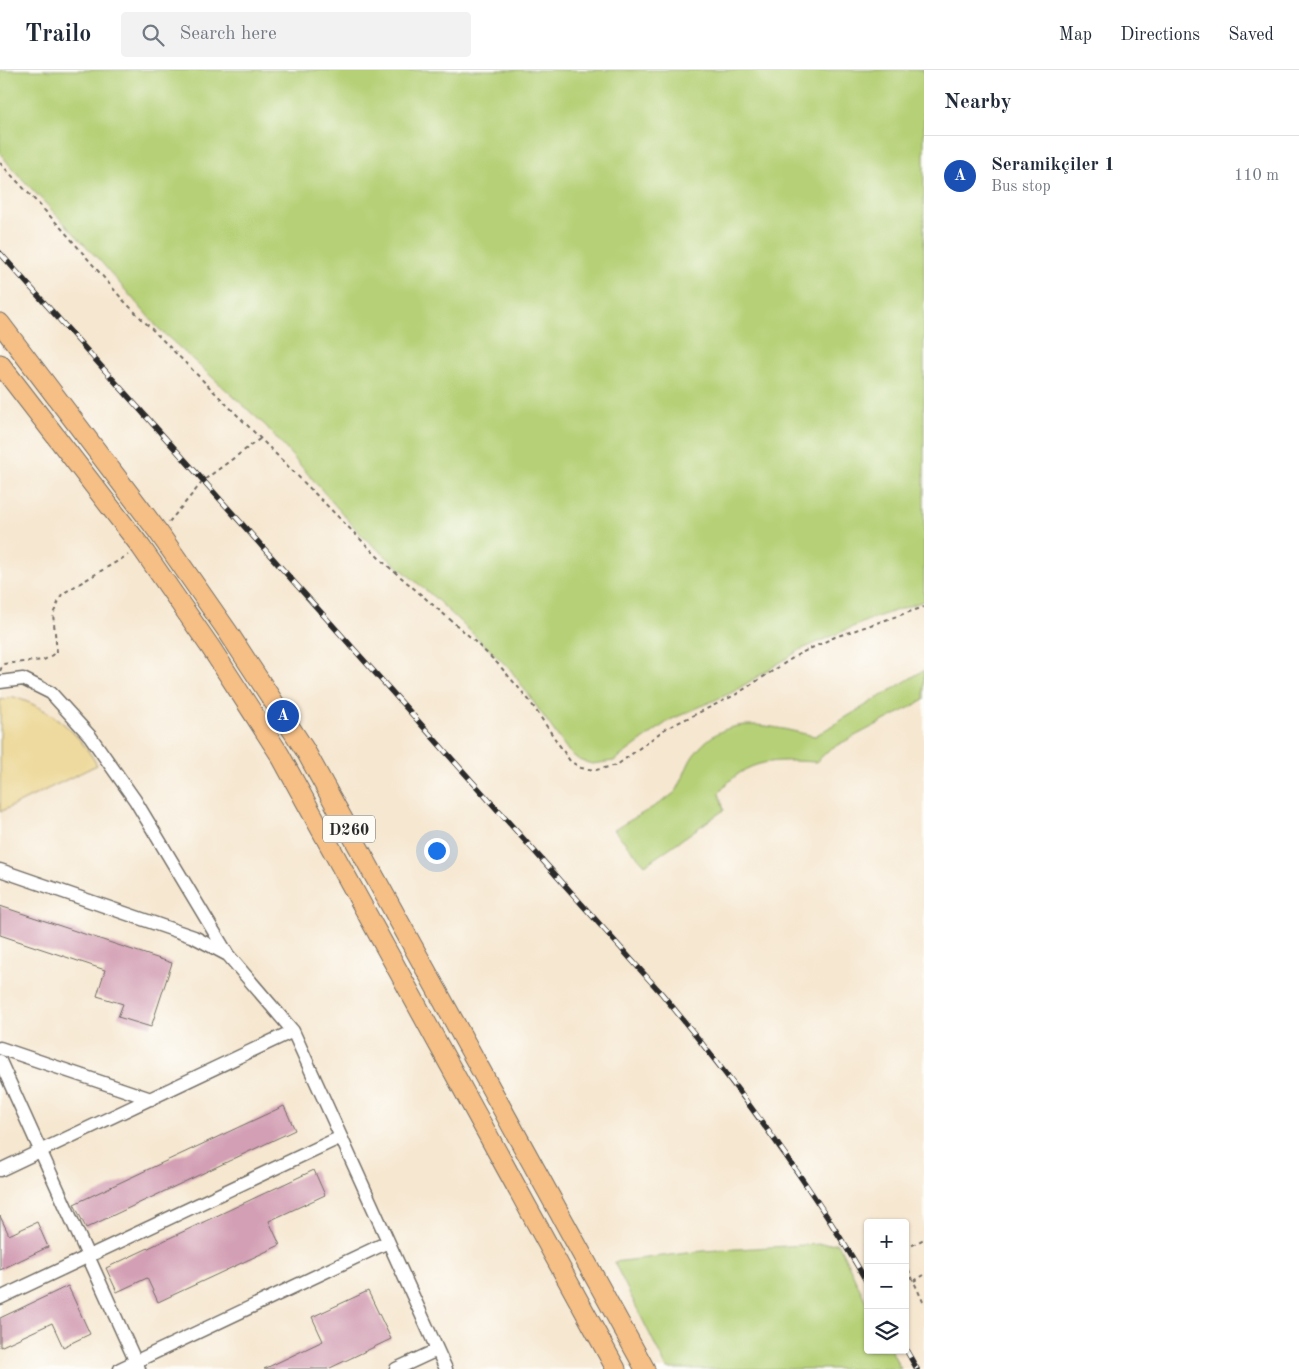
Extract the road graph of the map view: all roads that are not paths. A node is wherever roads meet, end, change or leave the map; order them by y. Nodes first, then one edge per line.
1 (0, 323) edge
2 (0, 364) edge
3 (0, 682) edge
4 (0, 870) edge
5 (228, 955) junction
6 (293, 1032) junction
7 (0, 1048) edge
8 (0, 1061) edge
9 (4, 1082) edge
10 (151, 1099) junction
11 (341, 1136) junction
12 (41, 1151) junction
13 (0, 1170) edge
14 (388, 1242) junction
15 (88, 1256) junction
16 (0, 1298) edge
17 (437, 1350) junction
18 (138, 1365) edge
19 (120, 1369) edge
20 (396, 1369) edge
21 (446, 1369) edge
22 (616, 1369) edge
23 (645, 1369) edge

1 - 23 highway, D260
2 - 22 highway, D260
3 - 5 street
4 - 5 street
5 - 6 street
6 - 10 street
6 - 11 street
7 - 10 street
8 - 9 street
9 - 12 street
10 - 12 street
11 - 14 street
11 - 15 street
12 - 13 street
12 - 15 street
14 - 17 street
14 - 18 street
15 - 16 street
15 - 18 street
17 - 20 street
17 - 21 street
18 - 19 street

